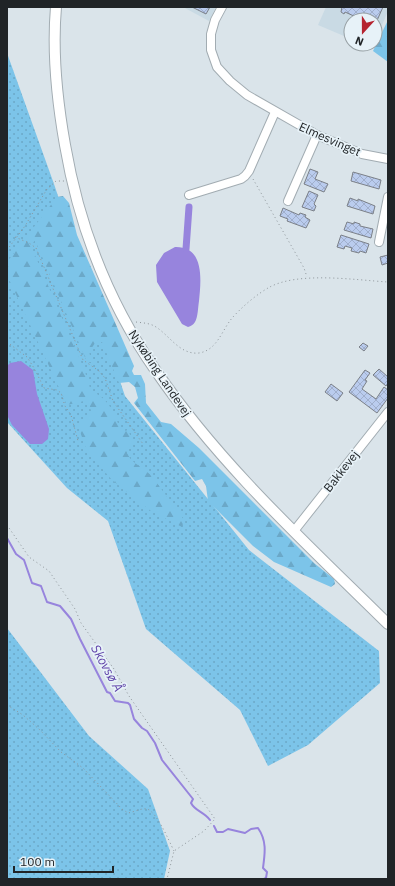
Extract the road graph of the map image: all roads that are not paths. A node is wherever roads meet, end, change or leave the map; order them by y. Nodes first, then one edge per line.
1 (56, 7) edge
2 (222, 7) edge
3 (275, 112) junction
4 (317, 135) junction
5 (388, 159) edge
6 (189, 195) dead end
7 (388, 196) edge
8 (288, 201) dead end
9 (379, 242) dead end
10 (388, 412) edge
11 (294, 530) junction
12 (388, 624) edge

1 - 11 main road, Nykøbing Landevej
2 - 3 street, Elmesvinget
3 - 4 street, Elmesvinget
3 - 6 street
4 - 5 street, Elmesvinget
4 - 8 street
7 - 9 street
10 - 11 street, Bakkevej
11 - 12 main road, Nykøbing Landevej

